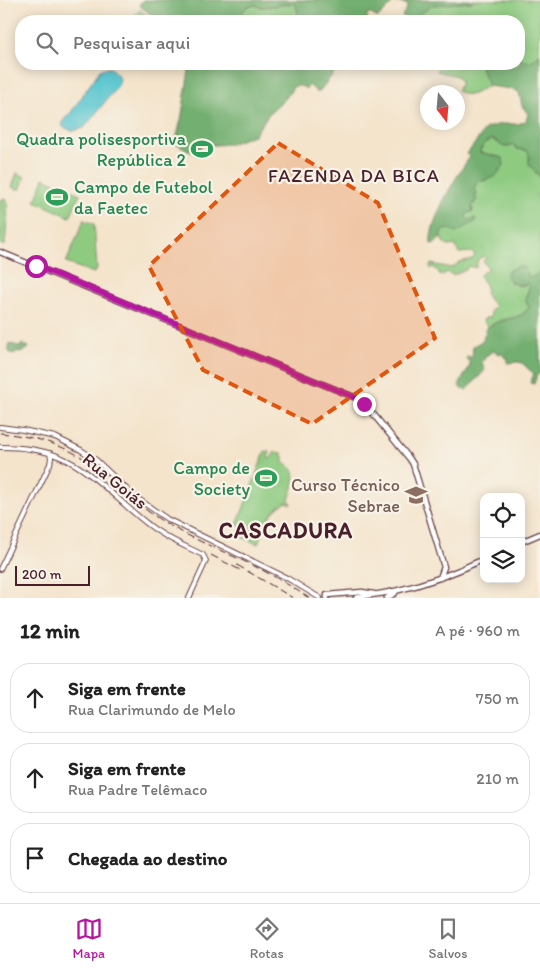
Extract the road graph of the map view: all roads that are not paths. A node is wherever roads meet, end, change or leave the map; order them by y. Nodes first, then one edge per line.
1 (0, 252) edge
2 (0, 427) edge
3 (0, 447) edge
4 (50, 453) junction
5 (58, 456) junction
6 (50, 464) junction
7 (540, 534) edge
8 (525, 540) edge
9 (480, 561) edge
10 (444, 567) junction
11 (0, 569) edge
12 (454, 573) junction
13 (440, 578) junction
14 (402, 589) junction
15 (376, 594) junction
16 (190, 598) edge
17 (320, 598) edge
18 (327, 598) edge
19 (356, 598) edge
20 (387, 598) edge

1 - 10 main road
2 - 17 main road
3 - 4 main road, Rua Goiás
4 - 5 main road, Rua Goiás
4 - 6 main road
5 - 6 main road
5 - 16 main road, Rua Goiás
6 - 11 main road
7 - 8 main road
9 - 12 main road
10 - 12 main road
10 - 13 main road
12 - 13 main road
13 - 14 main road
14 - 15 main road
14 - 20 main road
15 - 18 main road
15 - 19 main road

